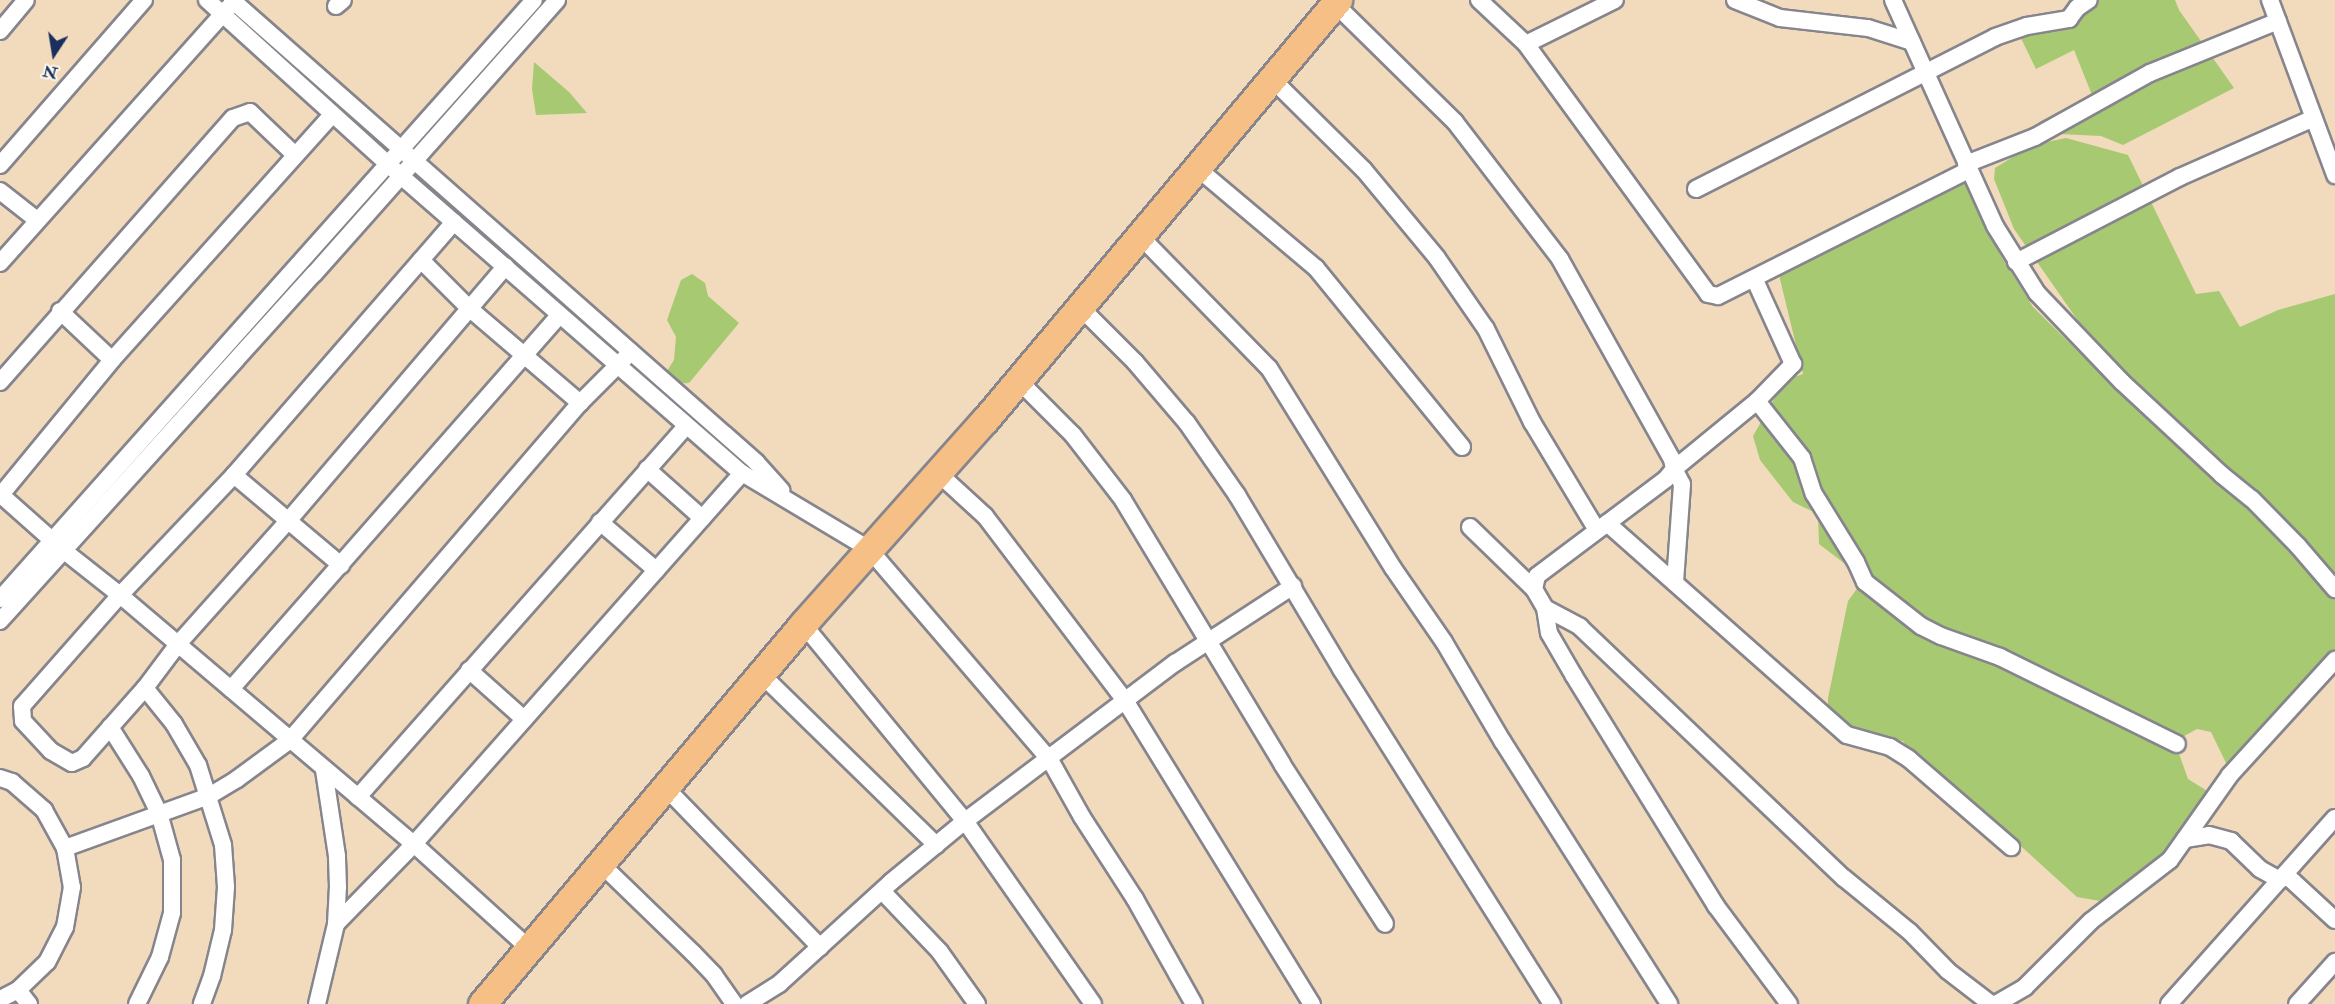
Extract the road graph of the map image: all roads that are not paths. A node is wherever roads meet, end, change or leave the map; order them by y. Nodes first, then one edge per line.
1 (26, 0) edge
2 (207, 0) edge
3 (534, 0) edge
4 (557, 0) edge
5 (1479, 0) edge
6 (1615, 0) edge
7 (1735, 0) edge
8 (1893, 0) edge
9 (2089, 0) edge
10 (2270, 0) edge
11 (233, 1) edge
12 (1337, 2) edge
13 (135, 3) edge
14 (222, 14) junction
15 (2278, 21) junction
16 (0, 31) edge
17 (1912, 42) junction
18 (1526, 44) junction
19 (1925, 74) junction
20 (1272, 79) junction
21 (332, 115) junction
22 (2314, 118) junction
23 (295, 154) junction
24 (408, 156) junction
25 (0, 165) edge
26 (1196, 167) junction
27 (1967, 167) junction
28 (395, 171) junction
29 (2335, 175) edge
30 (1696, 189) dead end
31 (0, 191) edge
32 (37, 220) junction
33 (453, 222) junction
34 (1139, 235) junction
35 (421, 260) junction
36 (2016, 262) junction
37 (0, 263) edge
38 (506, 266) junction
39 (1755, 278) junction
40 (1080, 307) junction
41 (470, 309) junction
42 (60, 311) junction
43 (559, 315) junction
44 (630, 352) junction
45 (525, 356) junction
46 (112, 360) junction
47 (616, 364) junction
48 (1017, 380) junction
49 (0, 382) edge
50 (1757, 401) junction
51 (580, 403) junction
52 (686, 426) junction
53 (1462, 447) dead end
54 (647, 469) junction
55 (1674, 469) junction
56 (742, 473) junction
57 (938, 473) junction
58 (234, 475) junction
59 (0, 495) edge
60 (789, 499) junction
61 (702, 518) junction
62 (288, 521) junction
63 (600, 522) junction
64 (1470, 527) dead end
65 (1602, 527) junction
66 (58, 546) junction
67 (869, 549) junction
68 (341, 565) junction
69 (656, 570) junction
70 (1675, 582) junction
71 (1293, 586) junction
72 (2335, 589) edge
73 (1534, 590) junction
74 (120, 595) junction
75 (0, 599) edge
76 (1545, 608) junction
77 (0, 621) edge
78 (803, 624) junction
79 (1209, 642) junction
80 (178, 644) junction
81 (2335, 660) edge
82 (469, 670) junction
83 (761, 674) junction
84 (145, 688) junction
85 (231, 689) junction
86 (1126, 702) junction
87 (524, 719) junction
88 (110, 727) junction
89 (290, 740) junction
90 (2177, 744) dead end
91 (1050, 760) junction
92 (324, 770) junction
93 (0, 777) edge
94 (665, 787) junction
95 (209, 796) junction
96 (358, 797) junction
97 (159, 813) junction
98 (2335, 818) edge
99 (965, 821) junction
100 (2185, 839) junction
101 (414, 844) junction
102 (936, 845) junction
103 (2011, 847) dead end
104 (65, 848) junction
105 (601, 864) junction
106 (2282, 877) junction
107 (882, 891) junction
108 (2335, 920) edge
109 (336, 924) junction
110 (1385, 924) dead end
111 (820, 947) junction
112 (530, 949) junction
113 (2335, 962) edge
114 (18, 990) junction
115 (0, 999) edge
116 (29, 1004) edge
117 (136, 1004) edge
118 (202, 1004) edge
119 (317, 1004) edge
120 (482, 1004) edge
121 (734, 1004) edge
122 (747, 1004) edge
123 (977, 1004) edge
124 (1094, 1004) edge
125 (1194, 1004) edge
126 (1312, 1004) edge
127 (1552, 1004) edge
128 (1669, 1004) edge
129 (1789, 1004) edge
130 (1991, 1004) edge
131 (1996, 1004) edge
132 (2169, 1004) edge
133 (2297, 1004) edge

1 - 16 street
2 - 14 street
3 - 24 street
4 - 24 street
5 - 18 street
6 - 18 street
7 - 17 street
8 - 17 street
9 - 19 street
10 - 15 street
11 - 14 street
11 - 24 street
12 - 20 highway
12 - 55 street
13 - 25 street
14 - 21 street
14 - 32 street
15 - 22 street
15 - 27 street
17 - 19 street
18 - 39 street
19 - 27 street
19 - 30 street
20 - 26 highway
20 - 65 street
21 - 23 street
21 - 28 street
22 - 29 street
22 - 36 street
23 - 42 street
23 - 46 street
24 - 28 street
24 - 44 street
26 - 34 highway
26 - 53 street
27 - 36 street
27 - 39 street
28 - 33 street
28 - 66 street
31 - 32 street
32 - 37 street
33 - 35 street
33 - 38 street
34 - 40 highway
34 - 128 street
35 - 41 street
35 - 58 street
36 - 72 street
38 - 41 street
38 - 43 street
39 - 50 street
40 - 48 highway
40 - 71 street
41 - 45 street
41 - 62 street
42 - 46 street
42 - 49 street
43 - 45 street
43 - 47 street
44 - 47 street
44 - 60 street
45 - 51 street
45 - 68 street
46 - 59 street
47 - 51 street
47 - 52 street
48 - 57 highway
48 - 79 street
50 - 55 street
50 - 90 street
51 - 89 street
52 - 54 street
52 - 56 street
54 - 61 street
54 - 63 street
55 - 65 street
55 - 70 street
56 - 60 street
56 - 61 street
57 - 67 highway
57 - 86 street
58 - 62 street
58 - 74 street
59 - 66 street
60 - 67 street
61 - 69 street
62 - 68 street
62 - 80 street
63 - 69 street
63 - 82 street
64 - 73 street
65 - 70 street
65 - 73 street
66 - 74 street
66 - 75 street
66 - 77 street
67 - 78 highway
67 - 91 street
68 - 85 street
69 - 87 street
70 - 103 street
71 - 79 street
71 - 127 street
73 - 76 street
74 - 80 street
74 - 88 street
76 - 129 street
76 - 130 street
78 - 83 highway
78 - 99 street
79 - 86 street
79 - 110 street
80 - 84 street
80 - 85 street
81 - 100 street
82 - 87 street
82 - 96 street
83 - 94 highway
83 - 102 street
84 - 88 street
84 - 95 street
85 - 89 street
86 - 91 street
86 - 126 street
87 - 101 street
88 - 97 street
89 - 92 street
89 - 95 street
91 - 99 street
91 - 125 street
92 - 96 street
92 - 109 street
93 - 104 street
94 - 105 highway
94 - 111 street
95 - 97 street
95 - 118 street
96 - 101 street
97 - 104 street
97 - 117 street
98 - 106 street
99 - 102 street
99 - 124 street
100 - 106 street
100 - 131 street
101 - 109 street
101 - 112 street
102 - 107 street
104 - 114 street
105 - 112 highway
105 - 121 street
106 - 108 street
106 - 132 street
107 - 111 street
107 - 123 street
109 - 119 street
111 - 122 street
112 - 120 highway
113 - 133 street
114 - 115 street
114 - 116 street

